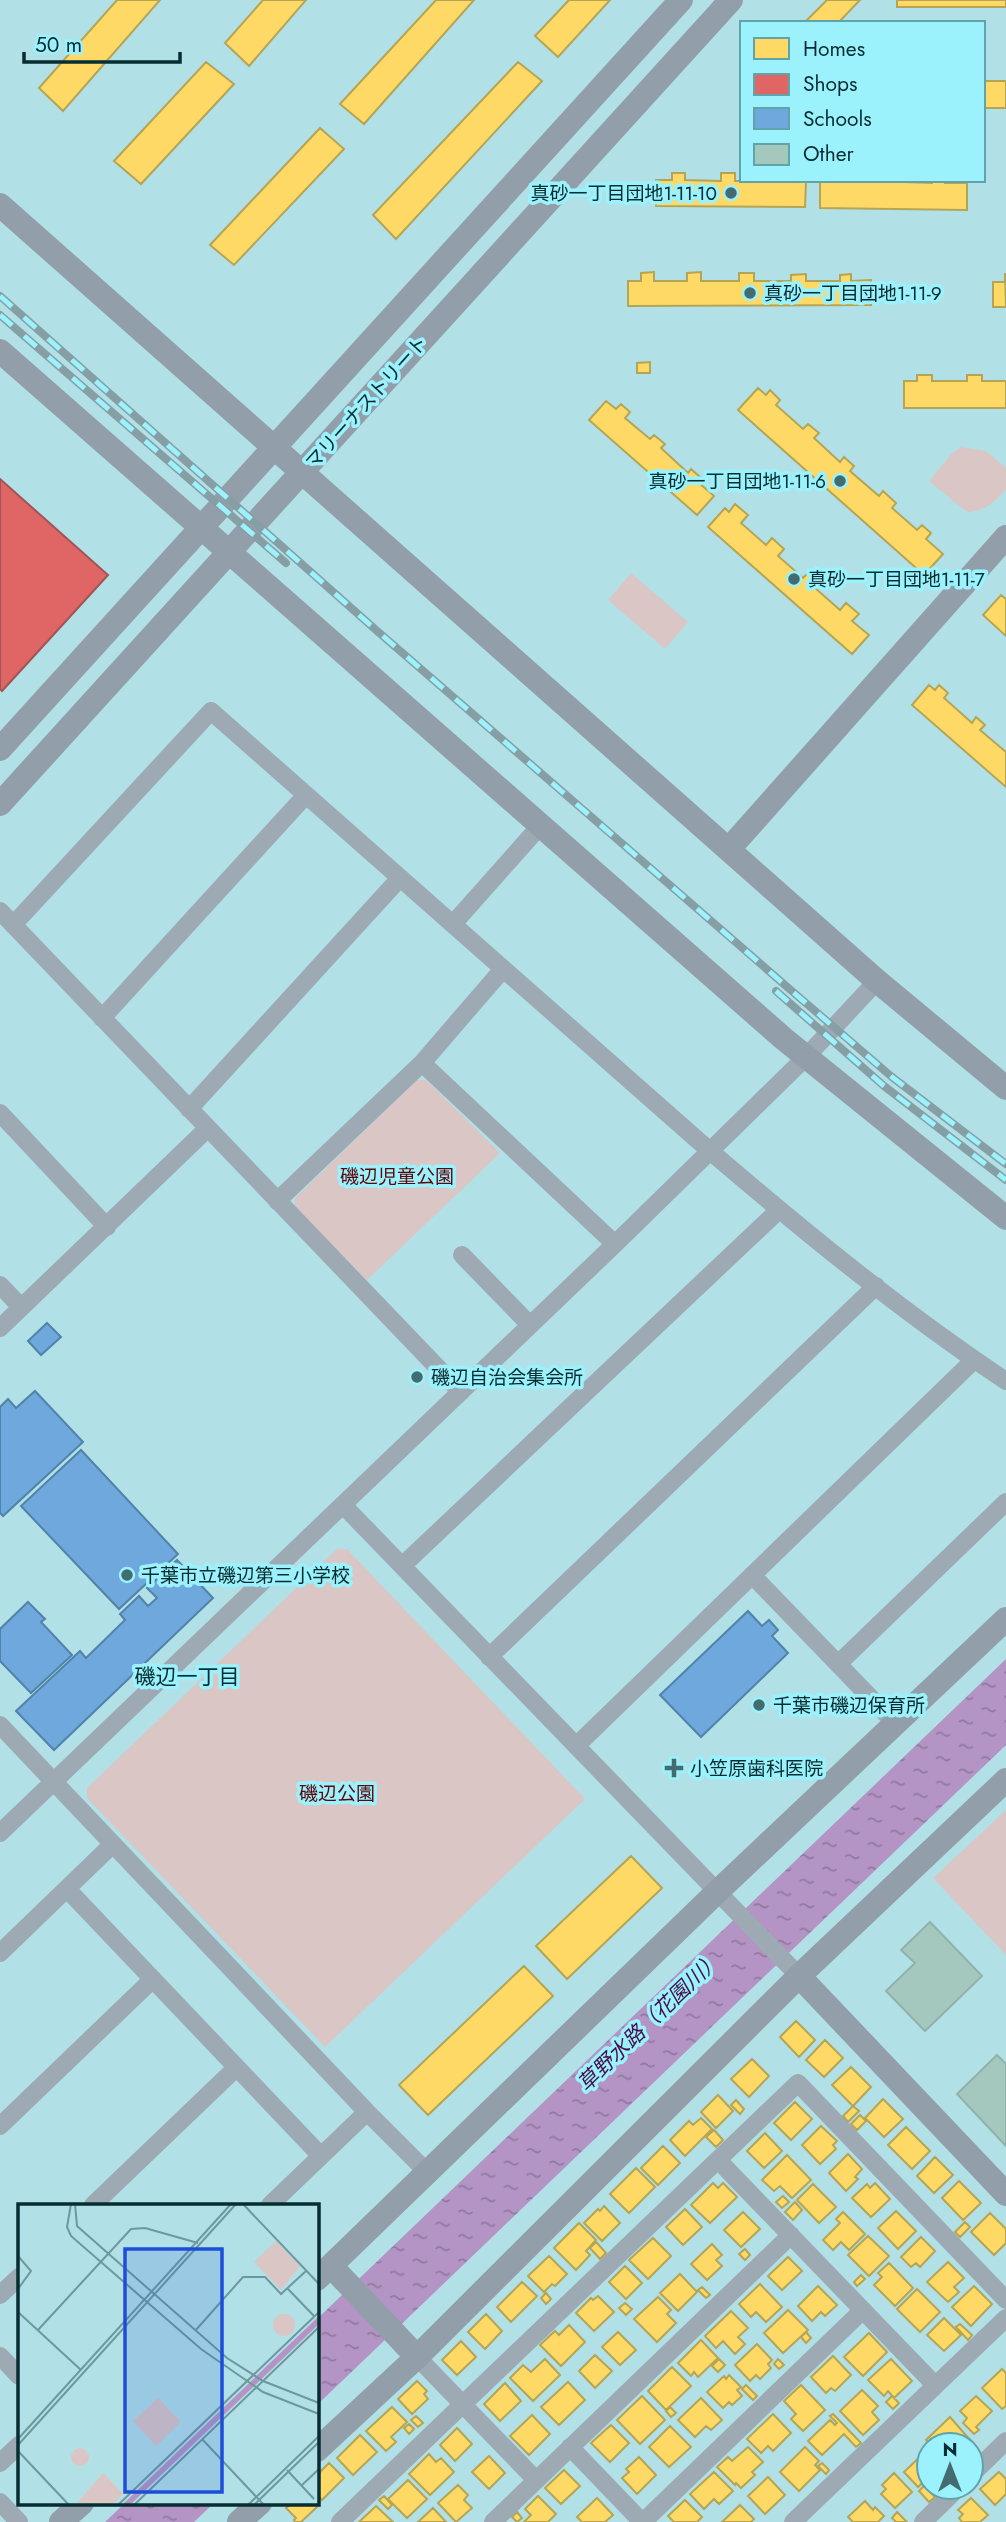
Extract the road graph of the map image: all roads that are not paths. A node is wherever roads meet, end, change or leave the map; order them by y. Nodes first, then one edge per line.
1 (681, 0) edge
2 (731, 0) edge
3 (0, 205) edge
4 (0, 351) edge
5 (273, 448) junction
6 (301, 473) junction
7 (201, 527) junction
8 (1006, 537) edge
9 (229, 552) junction
10 (0, 749) edge
11 (306, 795) junction
12 (0, 803) edge
13 (540, 826) junction
14 (729, 849) junction
15 (400, 878) junction
16 (0, 911) edge
17 (453, 924) junction
18 (13, 925) junction
19 (503, 969) junction
20 (877, 981) junction
21 (102, 1018) junction
22 (806, 1057) junction
23 (422, 1063) junction
24 (1006, 1088) edge
25 (189, 1109) junction
26 (0, 1113) edge
27 (208, 1128) junction
28 (710, 1151) junction
29 (277, 1200) junction
30 (779, 1210) junction
31 (1006, 1218) edge
32 (107, 1227) junction
33 (615, 1244) junction
34 (462, 1255) dead end
35 (0, 1285) edge
36 (876, 1286) junction
37 (21, 1307) junction
38 (530, 1325) junction
39 (0, 1328) edge
40 (974, 1360) junction
41 (1006, 1381) edge
42 (461, 1392) junction
43 (1006, 1502) edge
44 (343, 1505) junction
45 (402, 1566) junction
46 (752, 1575) junction
47 (1006, 1619) edge
48 (489, 1657) junction
49 (838, 1664) junction
50 (896, 1724) junction
51 (0, 1725) edge
52 (576, 1746) junction
53 (1006, 1780) edge
54 (54, 1781) junction
55 (0, 1833) edge
56 (113, 1844) junction
57 (67, 1889) junction
58 (718, 1891) junction
59 (0, 1953) edge
60 (799, 1976) junction
61 (153, 1979) junction
62 (236, 2067) junction
63 (367, 2112) junction
64 (0, 2126) edge
65 (321, 2156) junction
66 (718, 2160) junction
67 (426, 2171) junction
68 (1006, 2194) edge
69 (94, 2204) edge
70 (271, 2204) edge
71 (791, 2235) junction
72 (324, 2273) edge
73 (18, 2278) edge
74 (0, 2295) edge
75 (1006, 2300) edge
76 (863, 2310) junction
77 (1006, 2318) edge
78 (0, 2356) edge
79 (417, 2357) junction
80 (18, 2375) edge
81 (935, 2385) junction
82 (463, 2404) junction
83 (1006, 2441) edge
84 (18, 2446) edge
85 (570, 2447) junction
86 (318, 2449) edge
87 (985, 2461) edge
88 (0, 2463) edge
89 (536, 2480) junction
90 (945, 2501) edge
91 (0, 2502) edge
92 (81, 2504) edge
93 (259, 2504) edge
94 (19, 2522) edge
95 (61, 2522) edge
96 (239, 2522) edge
97 (340, 2522) edge
98 (493, 2522) edge
99 (642, 2522) edge
100 (793, 2522) edge
101 (923, 2522) edge

1 - 5 street, マリーナストリート
2 - 6 street, マリーナストリート
3 - 5 street
4 - 7 street
5 - 6 street
5 - 7 street, マリーナストリート
6 - 9 street, マリーナストリート
6 - 14 street
7 - 9 street
7 - 10 street, マリーナストリート
8 - 14 street
9 - 12 street, マリーナストリート
9 - 13 street
11 - 15 street
11 - 18 street
11 - 21 street
13 - 17 street
13 - 22 street
14 - 20 street
15 - 17 street
15 - 25 street
16 - 18 street
17 - 19 street
18 - 21 street
19 - 23 street
19 - 28 street
20 - 22 street
20 - 24 street
21 - 25 street
22 - 28 street
22 - 31 street
23 - 29 street
23 - 33 street
25 - 27 street
26 - 32 street
27 - 29 street
27 - 32 street
28 - 30 street
28 - 33 street
29 - 42 street
30 - 36 street
30 - 45 street
32 - 37 street
33 - 38 street
34 - 38 street
35 - 37 street
36 - 40 street
36 - 48 street
37 - 39 street
38 - 42 street
40 - 41 street
40 - 46 street
42 - 44 street
43 - 49 street
44 - 45 street
44 - 54 street
45 - 48 street
46 - 49 street
46 - 52 street
47 - 50 street
48 - 52 street
49 - 50 street
50 - 58 street
51 - 54 street
52 - 58 street
53 - 60 street
54 - 55 street
54 - 56 street
56 - 57 street
56 - 63 street
57 - 59 street
57 - 61 street
58 - 60 street
58 - 67 street
60 - 68 street
60 - 79 street
61 - 62 street
61 - 64 street
62 - 65 street
62 - 69 street
63 - 65 street
63 - 67 street
65 - 70 street
66 - 71 street
66 - 75 street
66 - 82 street
67 - 72 street
71 - 76 street
71 - 85 street
72 - 79 street
73 - 74 street
76 - 81 street
76 - 99 street
77 - 81 street
78 - 80 street
79 - 82 street
79 - 86 street
81 - 100 street
82 - 89 street
82 - 97 street
83 - 87 street
84 - 88 street
85 - 89 street
85 - 99 street
89 - 98 street
90 - 101 street
91 - 94 street
92 - 95 street
93 - 96 street

